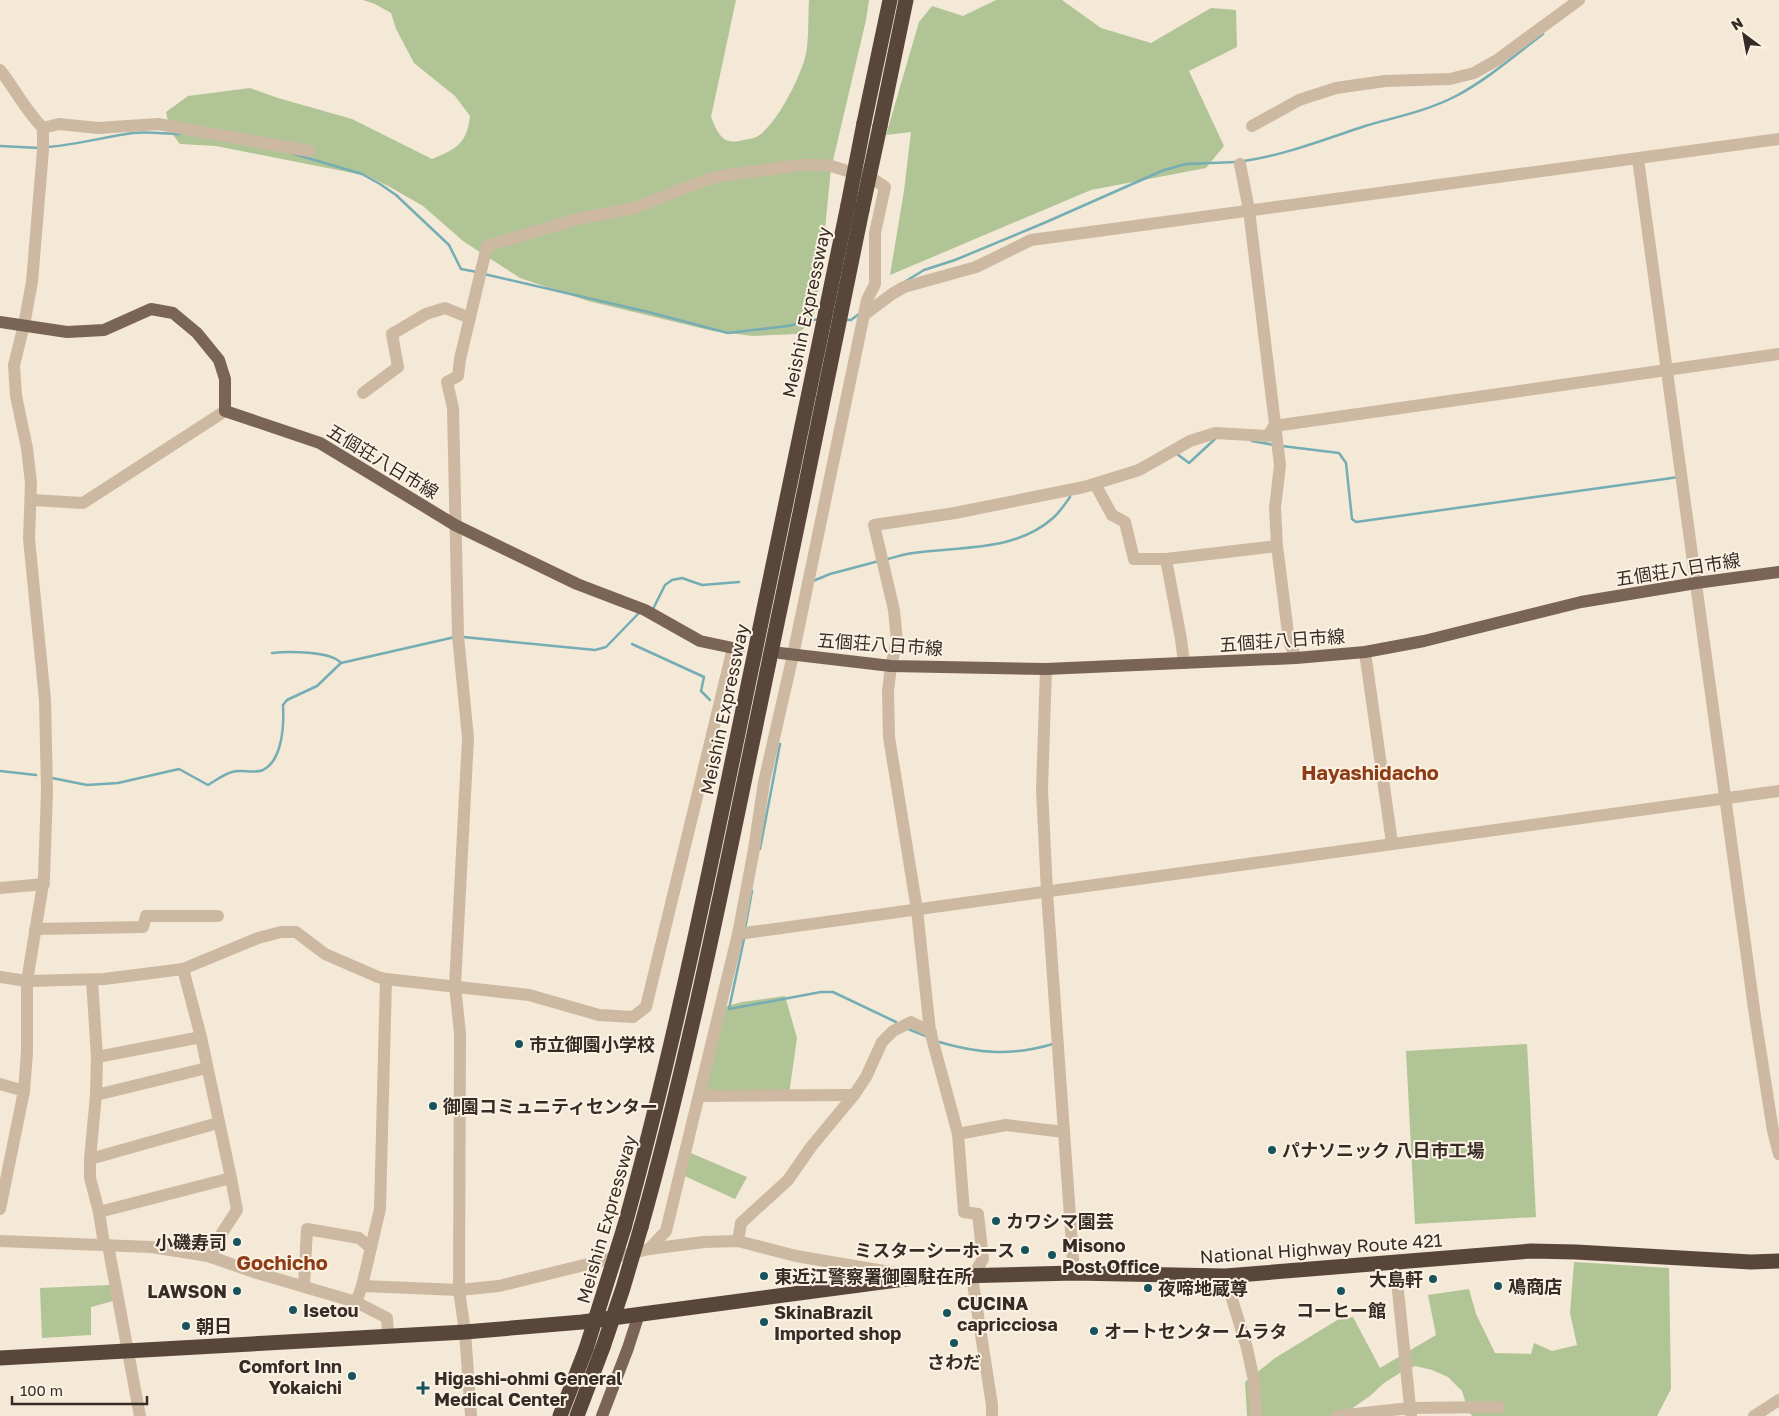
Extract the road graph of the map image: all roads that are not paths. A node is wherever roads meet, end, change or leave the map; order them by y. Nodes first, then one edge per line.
1 (890, 0) edge
2 (906, 0) edge
3 (1579, 0) edge
4 (0, 71) edge
5 (1252, 126) dead end
6 (43, 138) junction
7 (1779, 139) edge
8 (309, 151) dead end
9 (1638, 159) junction
10 (1240, 164) dead end
11 (855, 207) junction
12 (1249, 210) junction
13 (840, 278) junction
14 (865, 309) junction
15 (470, 318) junction
16 (0, 322) edge
17 (24, 325) junction
18 (1779, 354) edge
19 (1667, 369) junction
20 (363, 393) dead end
21 (225, 411) junction
22 (1274, 426) junction
23 (1095, 484) junction
24 (32, 500) junction
25 (455, 525) junction
26 (1277, 546) junction
27 (1166, 559) junction
28 (1779, 572) edge
29 (1696, 583) junction
30 (733, 648) joint
31 (1365, 652) junction
32 (780, 653) tunnel mouth
33 (793, 655) junction
34 (1296, 658) junction
35 (1184, 663) junction
36 (891, 666) junction
37 (1046, 669) junction
38 (1779, 791) edge
39 (1725, 798) junction
40 (1392, 844) junction
41 (44, 884) junction
42 (0, 888) edge
43 (1047, 892) junction
44 (917, 910) junction
45 (218, 916) dead end
46 (34, 929) junction
47 (738, 934) junction
48 (183, 969) junction
49 (0, 977) edge
50 (386, 979) junction
51 (92, 980) junction
52 (27, 981) junction
53 (455, 986) junction
54 (931, 1032) junction
55 (202, 1037) junction
56 (97, 1058) junction
57 (208, 1068) junction
58 (0, 1084) edge
59 (24, 1091) junction
60 (96, 1095) junction
61 (854, 1095) junction
62 (699, 1096) junction
63 (218, 1123) junction
64 (1064, 1132) junction
65 (958, 1134) junction
66 (1779, 1154) edge
67 (90, 1159) junction
68 (231, 1178) junction
69 (0, 1209) edge
70 (99, 1212) junction
71 (738, 1240) junction
72 (0, 1241) edge
73 (106, 1245) junction
74 (371, 1248) junction
75 (649, 1248) junction
76 (212, 1257) junction
77 (1779, 1260) edge
78 (1395, 1262) junction
79 (1074, 1273) junction
80 (1225, 1276) junction
81 (920, 1277) junction
82 (972, 1277) junction
83 (304, 1286) junction
84 (362, 1286) junction
85 (459, 1290) junction
86 (356, 1302) junction
87 (639, 1314) junction
88 (465, 1332) junction
89 (388, 1336) junction
90 (128, 1350) junction
91 (0, 1358) edge
92 (1779, 1400) edge
93 (1499, 1407) dead end
94 (1411, 1412) edge
95 (140, 1416) edge
96 (471, 1416) edge
97 (560, 1416) edge
98 (577, 1416) edge
99 (602, 1416) edge
100 (992, 1416) edge
101 (1256, 1416) edge
102 (1338, 1416) edge
103 (1754, 1416) edge

1 - 11 highway, Meishin Expressway, bridge
2 - 11 highway, Meishin Expressway, bridge
3 - 5 street
4 - 6 street
6 - 8 street
6 - 17 street
7 - 9 street
9 - 12 street
9 - 19 street
10 - 12 street
11 - 13 highway, Meishin Expressway
12 - 14 street
12 - 22 street
13 - 97 highway, Meishin Expressway, bridge
13 - 98 highway, Meishin Expressway, bridge
14 - 15 street
14 - 33 street
15 - 20 street
15 - 25 street
16 - 17 main road
17 - 21 main road
17 - 24 street
18 - 19 street
19 - 22 street
19 - 29 street
21 - 24 street
21 - 25 main road, 五個荘八日市線
22 - 23 street
22 - 26 street
23 - 27 street
23 - 36 street
24 - 41 street
25 - 30 main road, 五個荘八日市線
25 - 53 street
26 - 27 street
26 - 34 street
27 - 35 street
28 - 29 main road, 五個荘八日市線
29 - 31 main road, 五個荘八日市線
29 - 39 street
30 - 53 street
31 - 34 main road, 五個荘八日市線
31 - 40 street
32 - 33 main road, 五個荘八日市線
33 - 36 main road, 五個荘八日市線
33 - 47 street
34 - 35 main road, 五個荘八日市線
35 - 37 main road, 五個荘八日市線
36 - 37 main road, 五個荘八日市線
36 - 44 street
37 - 43 street
38 - 39 street
39 - 40 street
39 - 66 street
40 - 43 street
41 - 42 street
41 - 46 street
43 - 44 street
43 - 64 street
44 - 47 street
44 - 54 street
45 - 46 street
46 - 52 street
47 - 62 street
48 - 50 street
48 - 51 street
48 - 55 street
49 - 52 street
50 - 53 street
50 - 74 street
51 - 52 street
51 - 56 street
52 - 59 street
53 - 85 street
54 - 61 street
54 - 65 street
55 - 56 street
55 - 57 street
56 - 60 street
57 - 60 street
57 - 63 street
58 - 59 street
59 - 69 street
60 - 67 street
61 - 62 street
61 - 71 street
62 - 75 street
63 - 67 street
63 - 68 street
64 - 65 street
64 - 79 street
65 - 82 street
67 - 70 street
68 - 70 street
68 - 76 street
70 - 73 street
71 - 75 street
71 - 81 street
72 - 73 street
73 - 76 street
73 - 90 street
74 - 83 street
74 - 84 street
75 - 85 street
76 - 83 street
77 - 78 highway, National Highway Route 421
78 - 80 highway, National Highway Route 421
78 - 94 street
79 - 80 highway, National Highway Route 421
79 - 82 highway, National Highway Route 421
80 - 101 street
81 - 82 highway, National Highway Route 421
81 - 87 highway, National Highway Route 421
82 - 100 street
83 - 86 street
84 - 85 street
84 - 86 street
85 - 88 street
86 - 89 street
87 - 88 highway, National Highway Route 421
87 - 99 main road
88 - 89 highway, National Highway Route 421
88 - 96 street
89 - 90 highway, National Highway Route 421
90 - 91 highway, National Highway Route 421
90 - 95 street
92 - 103 street
93 - 94 street
94 - 102 street

